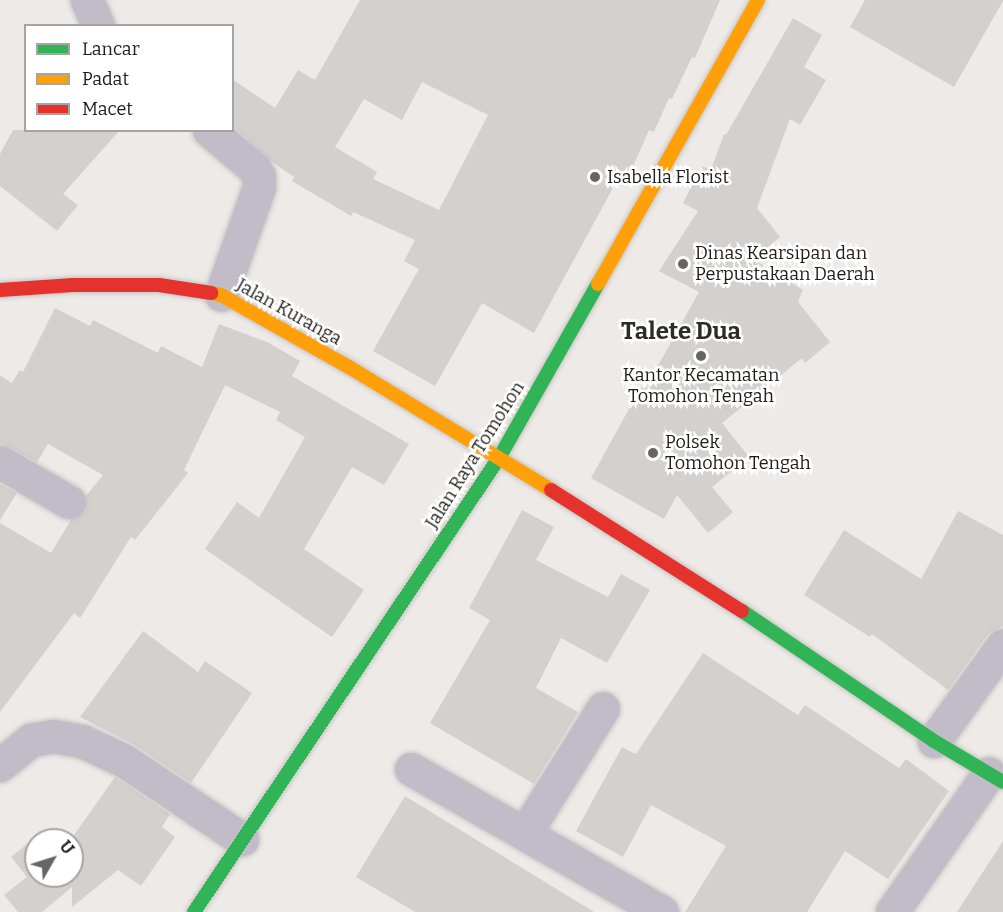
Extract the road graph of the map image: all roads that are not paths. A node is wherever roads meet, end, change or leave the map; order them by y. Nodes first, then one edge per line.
1 (87, 0) edge
2 (758, 0) edge
3 (97, 24) edge
4 (211, 132) edge
5 (0, 290) edge
6 (221, 295) junction
7 (499, 458) junction
8 (0, 462) edge
9 (69, 502) dead end
10 (1003, 645) edge
11 (603, 708) dead end
12 (934, 741) junction
13 (0, 765) edge
14 (411, 769) dead end
15 (996, 778) edge
16 (525, 833) junction
17 (242, 839) junction
18 (194, 912) edge
19 (662, 912) edge
20 (892, 912) edge

1 - 3 street
2 - 7 main road, Jalan Raya Tomohon
4 - 6 street
5 - 6 main road, Jalan Kuranga
6 - 7 main road, Jalan Kuranga
7 - 12 main road, Jalan Kuranga
7 - 17 main road, Jalan Raya Tomohon
8 - 9 street
10 - 12 street
11 - 16 street
12 - 15 main road, Jalan Kuranga
13 - 17 street
14 - 16 street
15 - 20 street
16 - 19 street
17 - 18 main road, Jalan Raya Tomohon

